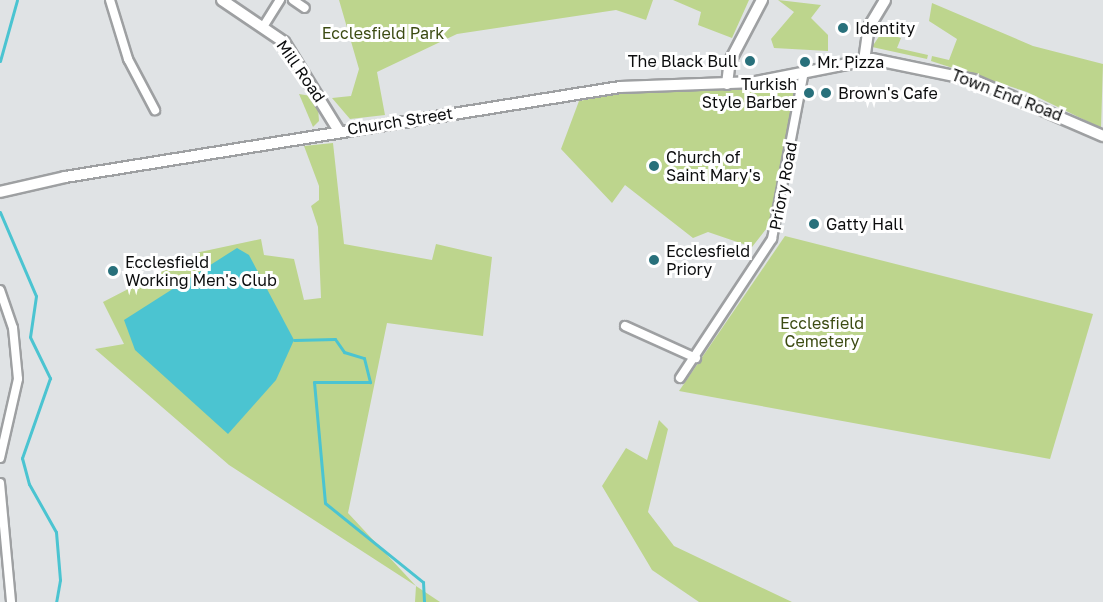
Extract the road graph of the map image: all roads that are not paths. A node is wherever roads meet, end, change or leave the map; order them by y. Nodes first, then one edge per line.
1 (110, 0) edge
2 (222, 0) edge
3 (280, 0) edge
4 (293, 0) edge
5 (762, 0) edge
6 (885, 0) edge
7 (304, 8) dead end
8 (263, 27) junction
9 (864, 61) junction
10 (803, 76) junction
11 (727, 84) junction
12 (155, 110) dead end
13 (339, 131) junction
14 (1103, 136) edge
15 (1, 192) edge
16 (0, 290) edge
17 (625, 326) dead end
18 (696, 358) junction
19 (680, 378) dead end
20 (0, 458) edge
21 (0, 483) edge
22 (11, 602) edge

1 - 12 street
2 - 8 main road, Mill Road
3 - 8 street
4 - 7 street
5 - 11 main road
6 - 9 main road
8 - 13 main road, Mill Road
9 - 10 main road, Town End Road
9 - 14 main road, Town End Road
10 - 11 main road, Church Street
10 - 18 street, Priory Road
11 - 13 main road, Church Street
13 - 15 main road, Church Street
16 - 20 street
17 - 18 street
18 - 19 street, Priory Road
21 - 22 street

